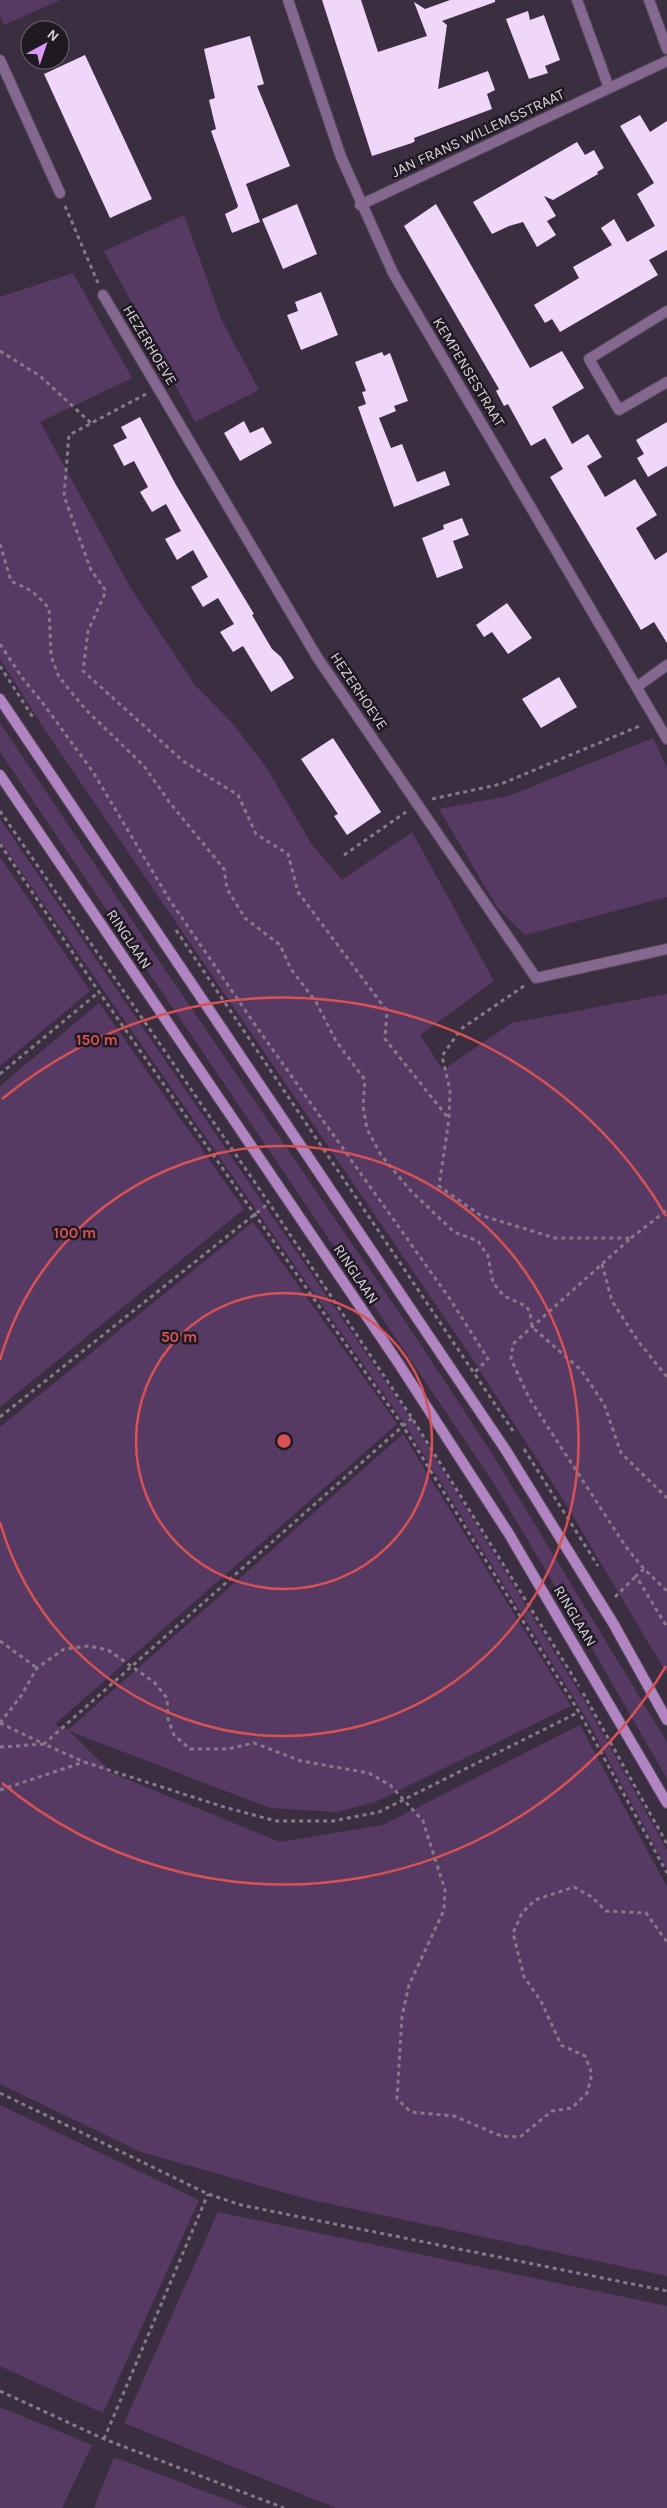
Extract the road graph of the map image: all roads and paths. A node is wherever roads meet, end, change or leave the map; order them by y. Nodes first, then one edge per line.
1 (288, 0) edge
2 (577, 0) edge
3 (649, 0) edge
4 (667, 49) edge
5 (0, 60) edge
6 (667, 61) edge
7 (609, 88) junction
8 (60, 193) joint
9 (360, 204) junction
10 (103, 295) joint
11 (667, 311) edge
12 (0, 351) edge
13 (667, 382) edge
14 (158, 387) junction
15 (92, 424) junction
16 (0, 544) edge
17 (0, 644) edge
18 (667, 665) edge
19 (638, 686) junction
20 (0, 699) edge
21 (656, 718) junction
22 (667, 739) edge
23 (0, 775) edge
24 (418, 804) junction
25 (0, 810) edge
26 (0, 844) edge
27 (344, 855) dead end
28 (667, 949) edge
29 (536, 978) junction
30 (99, 992) junction
31 (0, 1074) edge
32 (449, 1119) junction
33 (269, 1203) junction
34 (667, 1210) edge
35 (255, 1214) junction
36 (631, 1238) junction
37 (602, 1264) junction
38 (532, 1327) junction
39 (475, 1372) dead end
40 (667, 1377) edge
41 (0, 1417) edge
42 (412, 1418) junction
43 (403, 1426) junction
44 (667, 1498) edge
45 (644, 1569) junction
46 (636, 1576) junction
47 (667, 1591) edge
48 (615, 1597) dead end
49 (667, 1627) edge
50 (0, 1641) edge
51 (130, 1666) junction
52 (37, 1668) junction
53 (579, 1712) junction
54 (667, 1720) edge
55 (0, 1723) edge
56 (44, 1744) junction
57 (0, 1747) edge
58 (84, 1762) junction
59 (0, 1790) edge
60 (404, 1799) junction
61 (667, 1803) edge
62 (667, 1844) edge
63 (667, 1873) edge
64 (667, 1942) edge
65 (0, 2094) edge
66 (208, 2194) junction
67 (667, 2291) edge
68 (0, 2391) edge
69 (104, 2439) junction
70 (284, 2508) edge

1 - 9 street, KEMPENSESTRAAT
2 - 7 street
3 - 4 street
5 - 8 street
6 - 7 street, JAN FRANS WILLEMSSTRAAT
7 - 9 street, JAN FRANS WILLEMSSTRAAT
8 - 10 path
9 - 19 street, KEMPENSESTRAAT
10 - 14 street, HEZERHOEVE
11 - 13 street
12 - 15 path
14 - 15 path
14 - 24 street, HEZERHOEVE
15 - 32 path
16 - 38 path
17 - 39 path
18 - 19 street
19 - 21 street, KEMPENSESTRAAT
20 - 54 main road, RINGLAAN
21 - 22 street, KEMPENSESTRAAT
21 - 24 path
23 - 61 main road, RINGLAAN
24 - 27 path
24 - 29 street, HEZERHOEVE
25 - 33 path
26 - 30 path
28 - 29 street
29 - 32 path
30 - 31 path
30 - 35 path
32 - 36 path
33 - 35 path
33 - 42 path
34 - 36 path
35 - 41 path
35 - 43 path
36 - 37 path
37 - 38 path
37 - 40 path
38 - 44 path
38 - 45 path
42 - 43 path
42 - 62 path
43 - 51 path
43 - 53 path
45 - 46 path
45 - 47 path
46 - 48 path
46 - 49 path
50 - 52 path
51 - 52 path
51 - 56 path
51 - 60 path
52 - 55 path
53 - 60 path
53 - 63 path
55 - 56 path
56 - 57 path
56 - 58 path
58 - 59 path
58 - 60 path
60 - 64 path
65 - 66 path
66 - 67 path
66 - 69 path
68 - 69 path
69 - 70 path

